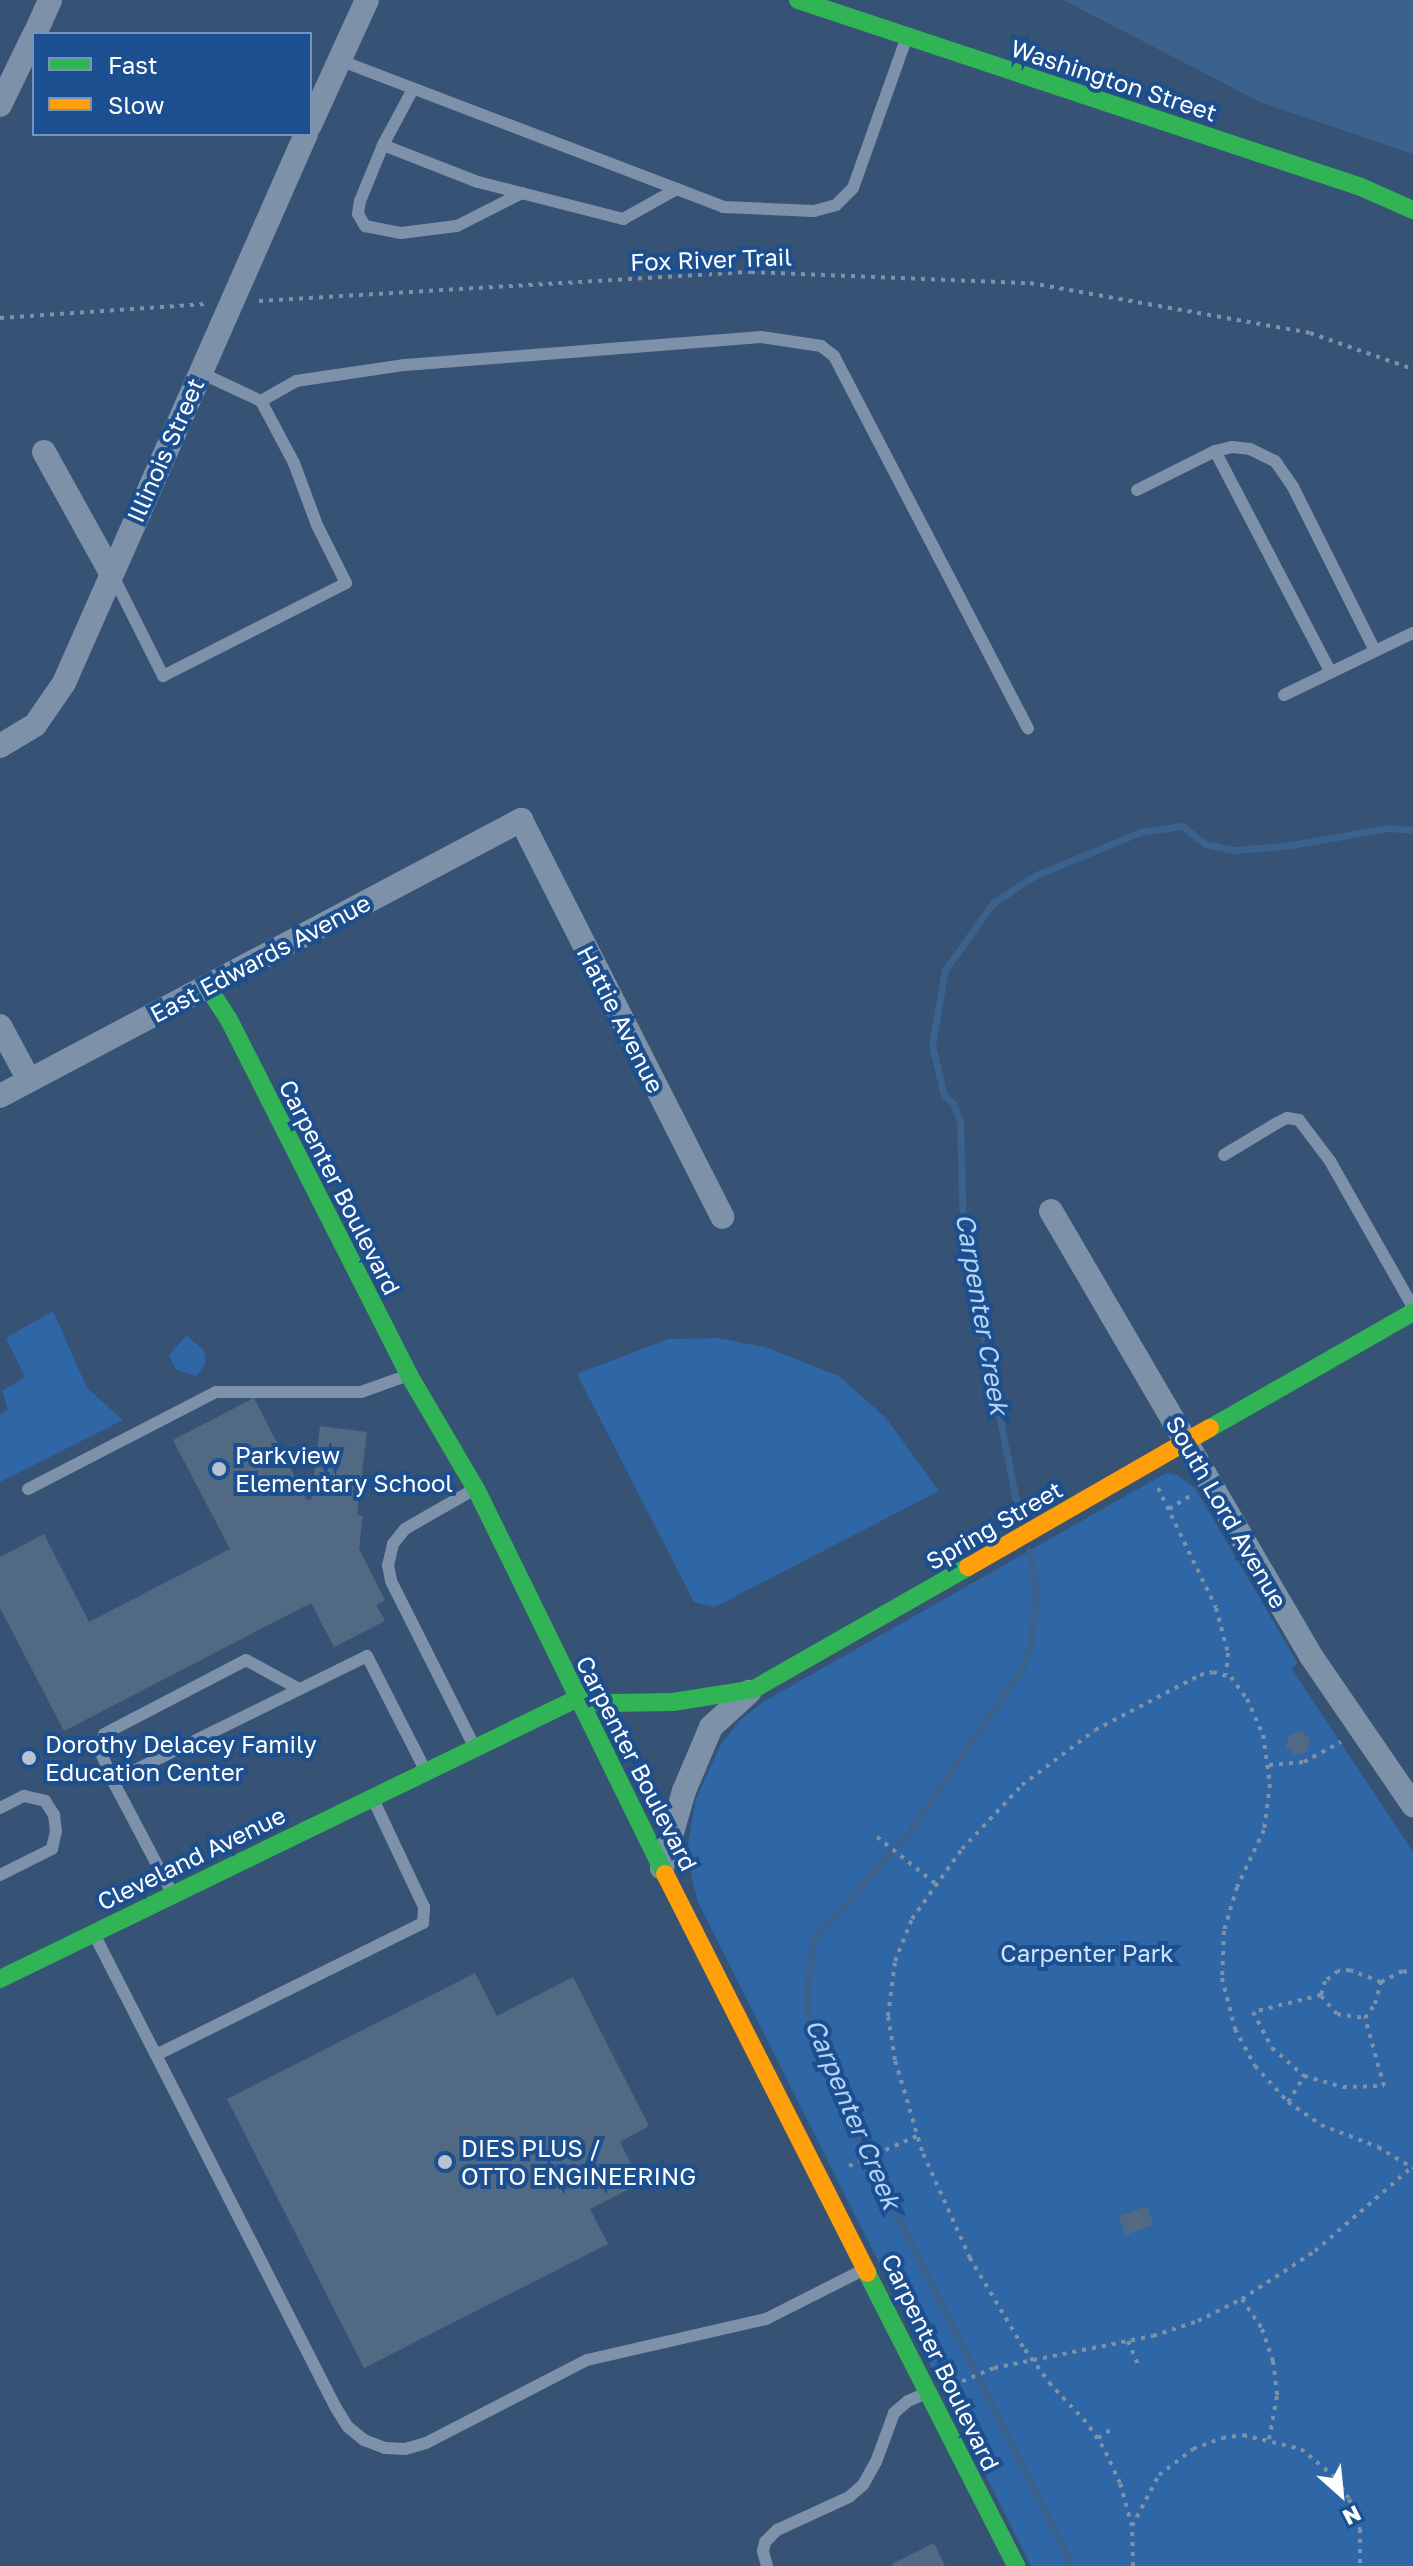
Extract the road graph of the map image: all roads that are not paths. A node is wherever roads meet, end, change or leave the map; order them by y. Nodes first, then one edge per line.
1 (50, 0) edge
2 (367, 0) edge
3 (798, 0) edge
4 (35, 32) edge
5 (907, 36) junction
6 (32, 39) edge
7 (339, 60) junction
8 (413, 89) junction
9 (0, 105) edge
10 (312, 121) edge
11 (305, 136) edge
12 (383, 145) junction
13 (677, 189) junction
14 (522, 193) junction
15 (1413, 210) edge
16 (199, 372) junction
17 (261, 401) junction
18 (1215, 451) junction
19 (44, 452) dead end
20 (1137, 490) dead end
21 (111, 573) junction
22 (1413, 633) edge
23 (1375, 651) junction
24 (1331, 673) junction
25 (1284, 695) dead end
26 (1028, 728) dead end
27 (0, 746) edge
28 (521, 820) joint
29 (207, 986) junction
30 (0, 1026) edge
31 (29, 1080) junction
32 (0, 1096) edge
33 (1224, 1155) dead end
34 (1051, 1211) dead end
35 (722, 1217) dead end
36 (1413, 1310) edge
37 (409, 1375) junction
38 (1187, 1443) junction
39 (28, 1489) dead end
40 (476, 1489) junction
41 (299, 1689) junction
42 (754, 1689) junction
43 (576, 1699) junction
44 (474, 1746) junction
45 (425, 1770) junction
46 (113, 1781) junction
47 (372, 1797) junction
48 (1413, 1805) edge
49 (0, 1808) edge
50 (662, 1868) junction
51 (0, 1875) edge
52 (172, 1894) junction
53 (94, 1933) junction
54 (0, 1979) edge
55 (156, 2055) junction
56 (867, 2268) junction
57 (928, 2392) junction
58 (767, 2566) edge
59 (1016, 2566) edge

1 - 4 street
2 - 7 street
3 - 5 street, Washington Street
5 - 13 lane
5 - 15 street, Washington Street
6 - 9 street
7 - 8 lane
7 - 10 street
8 - 12 lane
8 - 13 lane
11 - 16 street, Illinois Street
12 - 14 lane
12 - 14 lane
13 - 14 lane
16 - 17 lane
16 - 21 street, Illinois Street
17 - 21 lane
17 - 26 lane
18 - 20 lane
18 - 23 lane
18 - 24 lane
19 - 21 street
21 - 27 street, Illinois Street
22 - 23 lane
23 - 24 lane
24 - 25 lane
28 - 29 street, East Edwards Avenue
28 - 35 street, Hattie Avenue
29 - 31 street, East Edwards Avenue
29 - 37 street, Carpenter Boulevard
30 - 31 street
31 - 32 street, East Edwards Avenue
33 - 36 lane
34 - 38 street, South Lord Avenue
36 - 38 street, Spring Street
37 - 39 lane
37 - 40 street, Carpenter Boulevard
38 - 42 street, Spring Street
38 - 48 street, South Lord Avenue
40 - 43 street, Carpenter Boulevard
40 - 44 lane
41 - 45 lane
41 - 46 lane
41 - 46 lane
42 - 43 street, Spring Street
42 - 50 street
43 - 44 street, Cleveland Avenue
43 - 50 street, Carpenter Boulevard
44 - 45 street, Cleveland Avenue
45 - 47 street, Cleveland Avenue
46 - 52 lane
47 - 52 street, Cleveland Avenue
47 - 55 lane
49 - 51 lane
50 - 56 street, Carpenter Boulevard
52 - 53 street, Cleveland Avenue
53 - 54 street, Cleveland Avenue
53 - 55 lane
55 - 56 lane
56 - 57 street, Carpenter Boulevard
57 - 58 lane
57 - 59 street, Carpenter Boulevard

